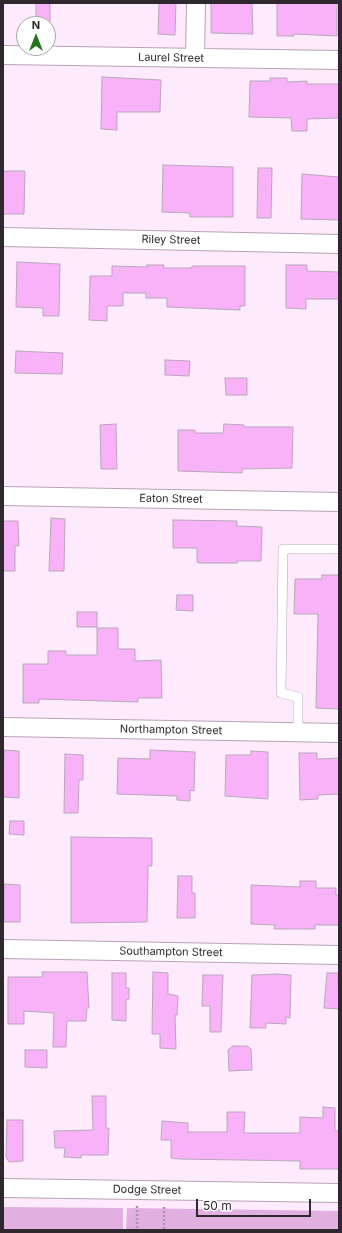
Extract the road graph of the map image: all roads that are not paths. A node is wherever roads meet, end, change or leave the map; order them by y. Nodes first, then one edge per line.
1 (196, 3) edge
2 (3, 55) edge
3 (195, 58) junction
4 (339, 60) edge
5 (3, 237) edge
6 (339, 244) edge
7 (3, 496) edge
8 (339, 502) edge
9 (339, 549) edge
10 (3, 728) edge
11 (298, 733) junction
12 (339, 733) edge
13 (3, 949) edge
14 (339, 954) edge
15 (3, 1188) edge
16 (339, 1193) edge

1 - 3 street
2 - 3 street, Laurel Street
3 - 4 street, Laurel Street
5 - 6 street, Riley Street
7 - 8 street, Eaton Street
9 - 11 lane
10 - 11 street, Northampton Street
11 - 12 street, Northampton Street
13 - 14 street, Southampton Street
15 - 16 street, Dodge Street

